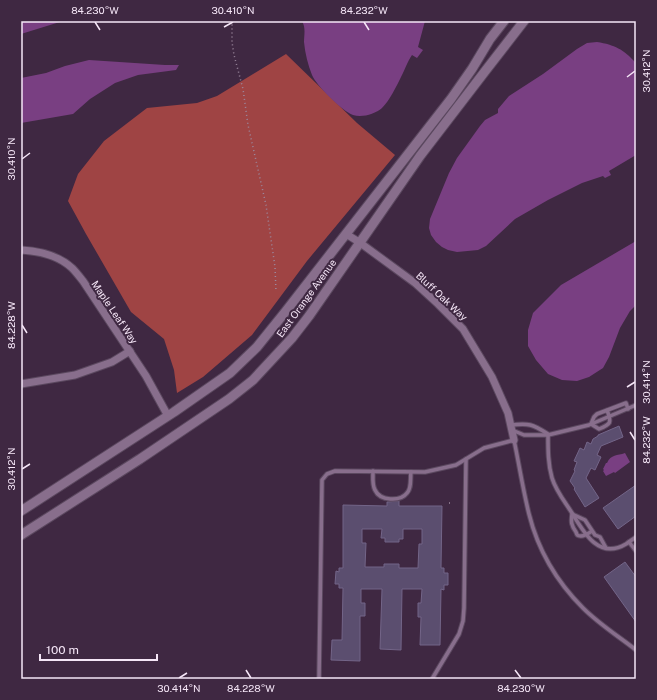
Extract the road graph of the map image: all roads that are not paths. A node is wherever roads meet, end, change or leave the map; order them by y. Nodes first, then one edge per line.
1 (504, 21) edge
2 (524, 21) edge
3 (346, 234) junction
4 (359, 242) junction
5 (21, 250) edge
6 (130, 351) junction
7 (21, 384) edge
8 (636, 405) edge
9 (628, 409) junction
10 (608, 410) junction
11 (168, 416) junction
12 (610, 416) junction
13 (591, 424) junction
14 (512, 428) junction
15 (548, 435) junction
16 (514, 440) junction
17 (466, 459) junction
18 (373, 471) junction
19 (411, 472) junction
20 (21, 511) edge
21 (572, 514) junction
22 (592, 531) junction
23 (21, 535) edge
24 (585, 535) junction
25 (636, 537) edge
26 (629, 542) junction
27 (607, 549) junction
28 (636, 551) edge
29 (636, 650) edge
30 (319, 679) edge
31 (432, 679) edge

1 - 3 street, East Orange Avenue
2 - 4 street, East Orange Avenue
3 - 4 street, Bluff Oak Way
3 - 11 street, East Orange Avenue
4 - 14 street, Bluff Oak Way
4 - 23 street, East Orange Avenue
5 - 6 street, Maple Leaf Way
6 - 7 street
6 - 11 street, Maple Leaf Way
8 - 9 lane
9 - 10 lane
9 - 12 lane
10 - 12 lane
10 - 13 lane
11 - 20 street, East Orange Avenue
12 - 13 lane
12 - 13 lane
13 - 15 lane
14 - 15 lane
14 - 15 lane
14 - 16 street, Bluff Oak Way
15 - 21 lane
16 - 17 lane
16 - 29 lane
17 - 19 lane
17 - 31 lane
18 - 19 lane
18 - 19 lane
18 - 30 lane
21 - 22 lane
21 - 24 lane
21 - 24 lane
22 - 24 lane
22 - 27 lane
24 - 27 lane
25 - 26 lane
26 - 27 lane
26 - 28 lane

